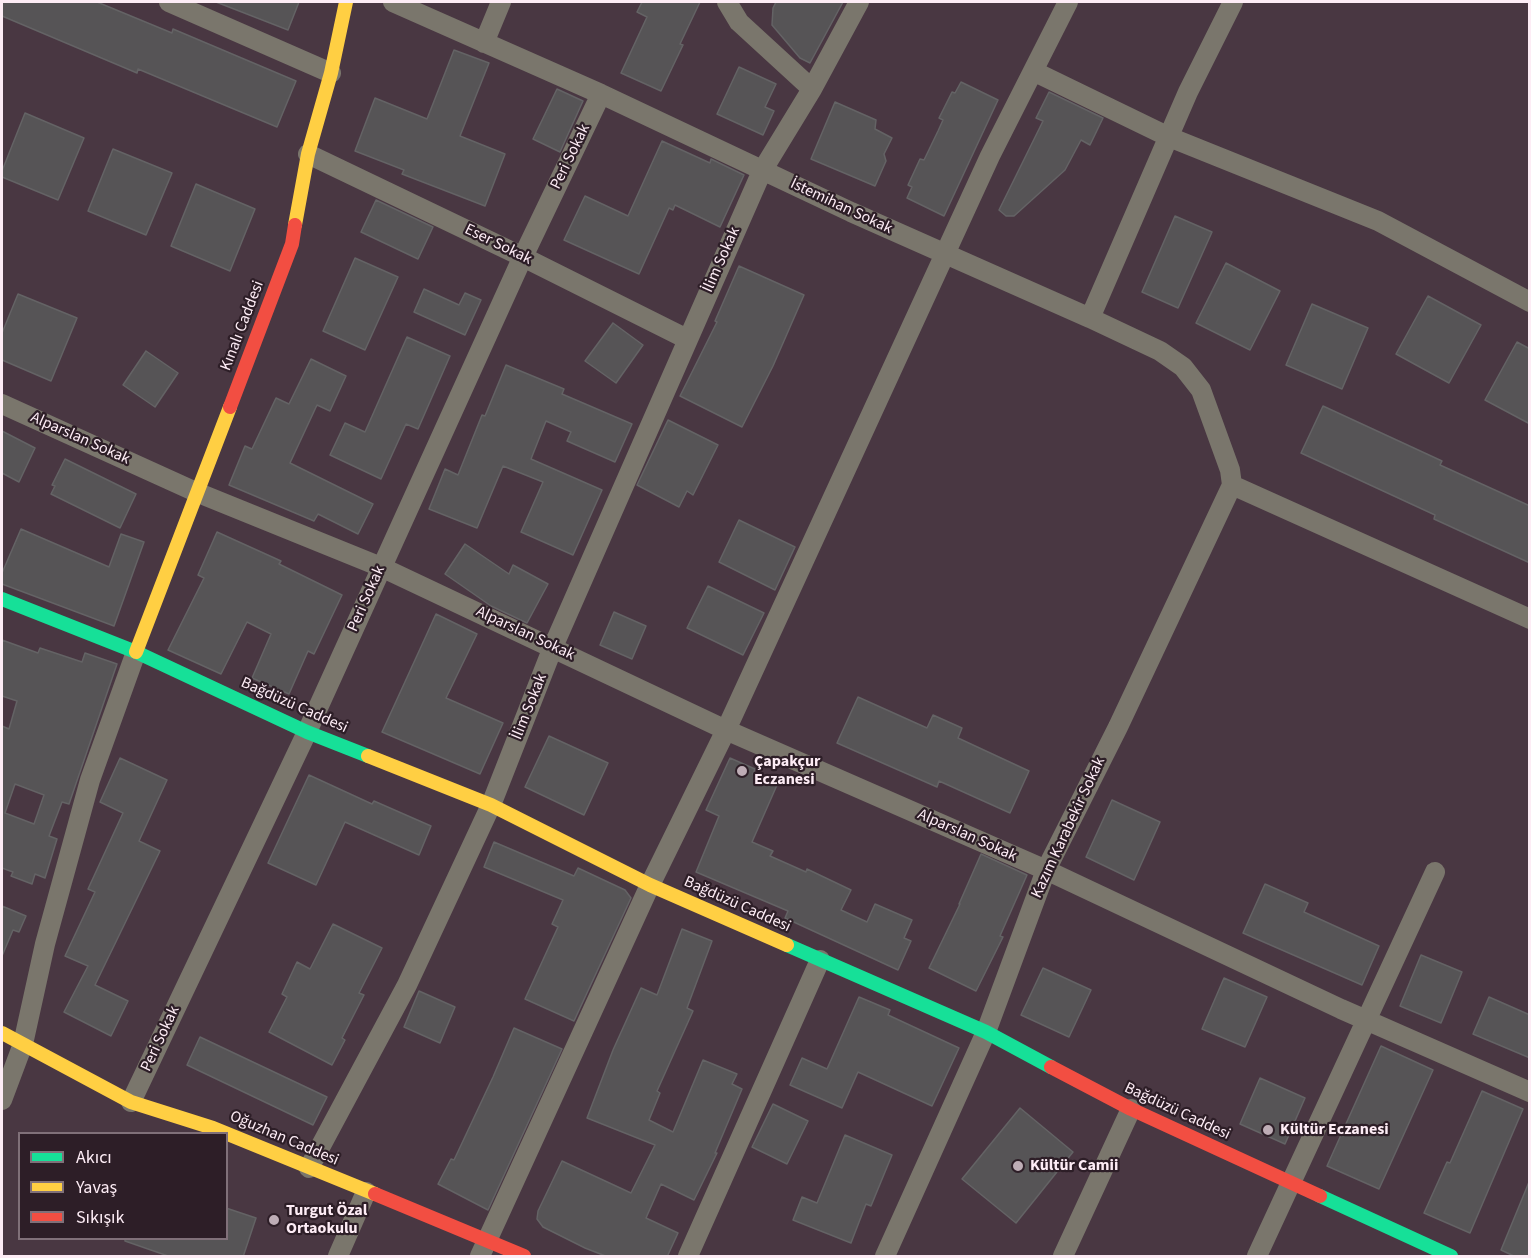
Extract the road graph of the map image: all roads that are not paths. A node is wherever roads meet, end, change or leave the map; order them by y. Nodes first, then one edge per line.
1 (169, 2) edge
2 (346, 2) edge
3 (393, 2) edge
4 (501, 2) edge
5 (727, 2) edge
6 (859, 2) edge
7 (1068, 2) edge
8 (1233, 2) edge
9 (484, 43) junction
10 (1033, 71) junction
11 (331, 73) junction
12 (812, 89) junction
13 (601, 94) junction
14 (1169, 137) junction
15 (308, 154) junction
16 (762, 171) junction
17 (945, 254) junction
18 (523, 257) junction
19 (1530, 302) edge
20 (1090, 318) junction
21 (687, 339) junction
22 (2, 404) edge
23 (1231, 478) junction
24 (196, 492) junction
25 (381, 567) junction
26 (2, 599) edge
27 (1530, 619) edge
28 (554, 647) junction
29 (136, 652) junction
30 (726, 730) junction
31 (307, 732) junction
32 (491, 805) junction
33 (1046, 870) junction
34 (1435, 872) dead end
35 (650, 885) junction
36 (820, 960) junction
37 (1366, 1020) junction
38 (986, 1032) junction
39 (2, 1033) edge
40 (23, 1044) junction
41 (1530, 1092) edge
42 (2, 1100) edge
43 (131, 1102) junction
44 (1131, 1109) junction
45 (223, 1132) edge
46 (228, 1134) edge
47 (309, 1168) junction
48 (1291, 1183) junction
49 (366, 1191) junction
50 (484, 1249) edge
51 (338, 1257) edge
52 (524, 1257) edge
53 (688, 1257) edge
54 (885, 1257) edge
55 (1063, 1257) edge
56 (1257, 1257) edge
57 (1451, 1257) edge

1 - 11 street
2 - 11 street, Kınalı Caddesi
3 - 9 street, İstemihan Sokak
4 - 9 street
5 - 12 street
6 - 12 street, İlim Sokak
7 - 10 street
8 - 14 street
9 - 13 street, İstemihan Sokak
10 - 14 street
10 - 17 street
11 - 15 street, Kınalı Caddesi
12 - 16 street, İlim Sokak
13 - 16 street, İstemihan Sokak
13 - 18 street, Peri Sokak
14 - 19 street
14 - 20 street
15 - 18 street, Eser Sokak
15 - 24 street, Kınalı Caddesi
16 - 17 street, İstemihan Sokak
16 - 21 street, İlim Sokak
17 - 20 street, İstemihan Sokak
17 - 30 street
18 - 21 street, Eser Sokak
18 - 25 street, Peri Sokak
20 - 23 street, İstemihan Sokak
21 - 28 street, İlim Sokak
22 - 24 street, Alparslan Sokak
23 - 27 street
23 - 33 street, Kazım Karabekir Sokak
24 - 25 street, Alparslan Sokak
24 - 29 street, Kınalı Caddesi
25 - 28 street, Alparslan Sokak
25 - 31 street, Peri Sokak
26 - 29 street, Bağdüzü Caddesi
28 - 30 street, Alparslan Sokak
28 - 32 street, İlim Sokak
29 - 31 street, Bağdüzü Caddesi
29 - 40 street
30 - 33 street, Alparslan Sokak
30 - 35 street
31 - 32 street, Bağdüzü Caddesi
31 - 43 street, Peri Sokak
32 - 35 street, Bağdüzü Caddesi
32 - 47 street, İlim Sokak
33 - 37 street, Alparslan Sokak
33 - 38 street, Kazım Karabekir Sokak
34 - 37 street
35 - 36 street, Bağdüzü Caddesi
35 - 50 street
36 - 38 street, Bağdüzü Caddesi
36 - 53 street
37 - 41 street, Alparslan Sokak
37 - 48 street
38 - 44 street, Bağdüzü Caddesi
38 - 54 street, Kazım Karabekir Sokak
39 - 40 street, Oğuzhan Caddesi
40 - 42 street
40 - 43 street, Oğuzhan Caddesi
43 - 45 street, Oğuzhan Caddesi
44 - 48 street, Bağdüzü Caddesi
44 - 55 street
46 - 47 street, Oğuzhan Caddesi
47 - 49 street, Oğuzhan Caddesi
48 - 56 street
48 - 57 street, Bağdüzü Caddesi
49 - 50 street, Oğuzhan Caddesi
49 - 51 street
50 - 52 street, Oğuzhan Caddesi

